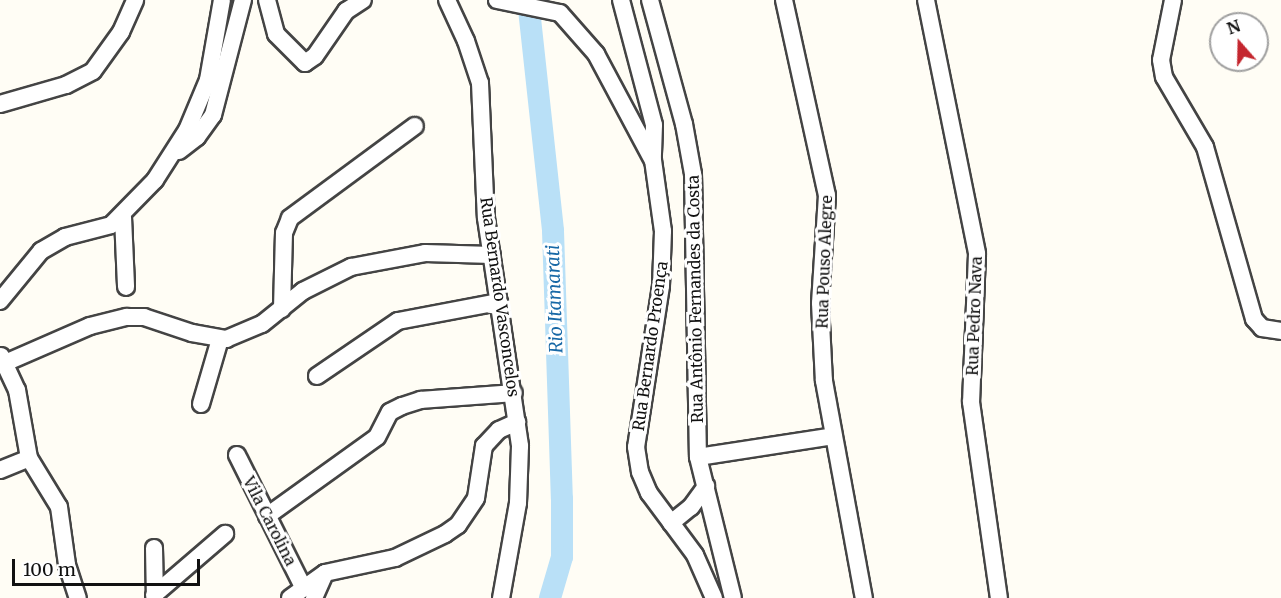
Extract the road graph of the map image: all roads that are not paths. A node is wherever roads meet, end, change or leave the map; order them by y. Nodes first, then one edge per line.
1 (135, 0) edge
2 (222, 0) edge
3 (243, 0) edge
4 (267, 0) edge
5 (363, 0) edge
6 (447, 0) edge
7 (621, 0) edge
8 (650, 0) edge
9 (784, 0) edge
10 (926, 0) edge
11 (1173, 0) edge
12 (506, 1) edge
13 (0, 104) edge
14 (415, 126) dead end
15 (173, 155) junction
16 (653, 160) junction
17 (123, 217) junction
18 (492, 255) junction
19 (126, 287) dead end
20 (0, 301) edge
21 (499, 302) junction
22 (282, 309) junction
23 (1281, 331) edge
24 (220, 339) junction
25 (3, 359) edge
26 (316, 375) dead end
27 (514, 393) junction
28 (201, 404) dead end
29 (517, 422) junction
30 (833, 436) junction
31 (237, 455) dead end
32 (698, 457) junction
33 (29, 458) junction
34 (0, 470) edge
35 (706, 486) junction
36 (267, 516) junction
37 (671, 523) junction
38 (225, 534) dead end
39 (154, 548) dead end
40 (303, 595) edge
41 (155, 597) edge
42 (78, 598) edge
43 (501, 598) edge
44 (714, 598) edge
45 (733, 598) edge
46 (864, 598) edge
47 (999, 598) edge

1 - 13 street
2 - 15 street
3 - 15 street
4 - 5 street
6 - 18 street, Rua Bernardo Vasconcelos
7 - 16 street
8 - 32 street, Rua Antônio Fernandes da Costa
9 - 30 street, Rua Pouso Alegre
10 - 47 street, Rua Pedro Nava
11 - 23 street
12 - 16 street
14 - 22 street
15 - 17 street
16 - 37 street, Rua Bernardo Proença
17 - 19 street
17 - 20 street
18 - 21 street, Rua Bernardo Vasconcelos
18 - 22 street
21 - 26 street
21 - 27 street, Rua Bernardo Vasconcelos
22 - 24 street
24 - 25 street
24 - 28 street
25 - 33 street
27 - 29 street, Rua Bernardo Vasconcelos
27 - 36 street
29 - 40 street
29 - 43 street, Rua Bernardo Vasconcelos
30 - 32 street
30 - 46 street, Rua Pouso Alegre
31 - 36 street, Vila Carolina
32 - 35 street, Rua Antônio Fernandes da Costa
33 - 34 street
33 - 42 street
35 - 37 street
35 - 45 street, Rua Antônio Fernandes da Costa
36 - 40 street, Vila Carolina
37 - 44 street, Rua Bernardo Proença
38 - 41 street
39 - 41 street

